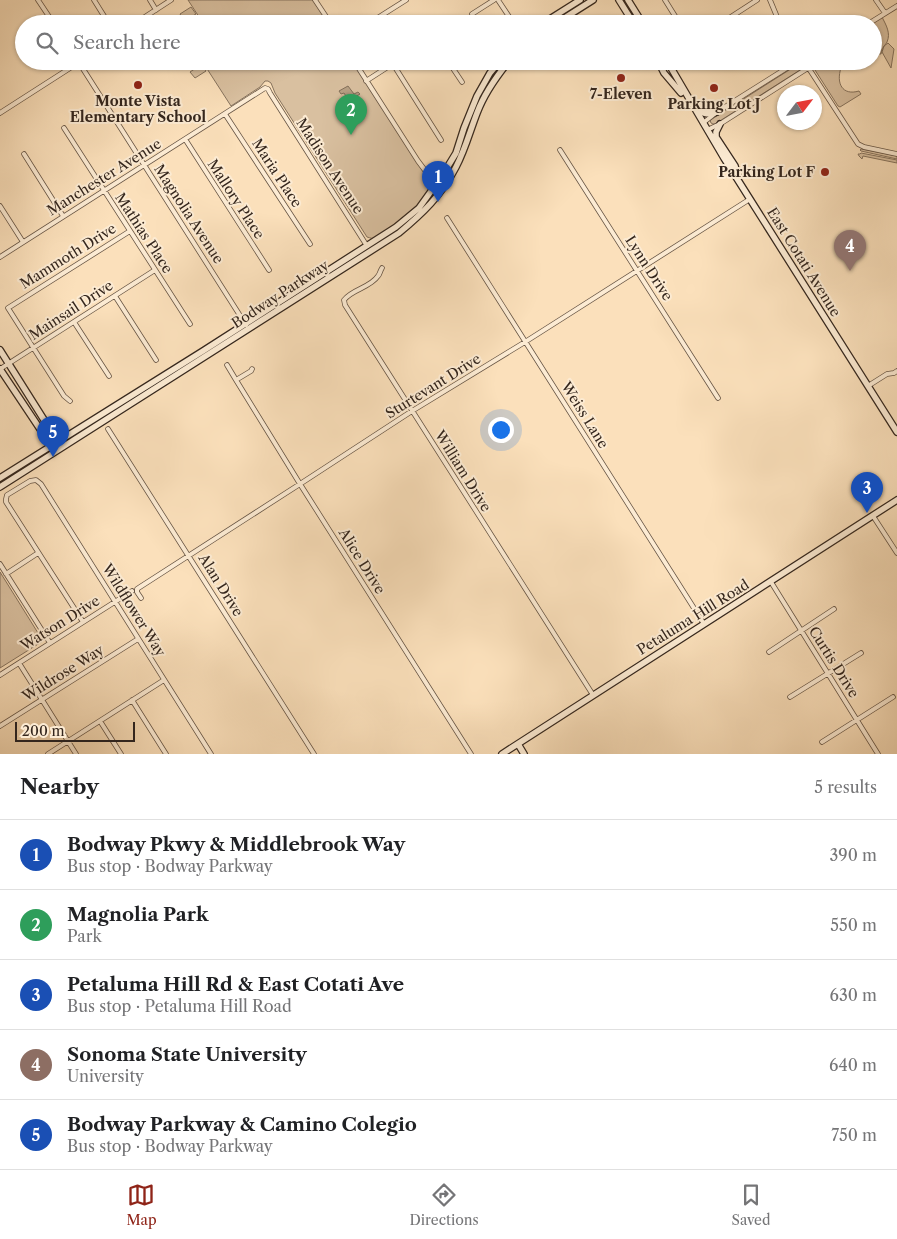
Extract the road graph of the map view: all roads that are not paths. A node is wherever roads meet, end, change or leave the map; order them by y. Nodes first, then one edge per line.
1 (38, 0) edge
2 (94, 0) edge
3 (150, 0) edge
4 (171, 0) edge
5 (316, 0) edge
6 (406, 0) edge
7 (494, 0) edge
8 (498, 0) edge
9 (580, 0) edge
10 (593, 0) edge
11 (619, 0) edge
12 (628, 0) edge
13 (665, 0) edge
14 (757, 0) edge
15 (770, 0) edge
16 (876, 0) edge
17 (897, 6) edge
18 (156, 10) junction
19 (885, 13) junction
20 (48, 15) edge
21 (103, 15) edge
22 (148, 15) edge
23 (325, 15) edge
24 (382, 15) edge
25 (473, 15) edge
26 (508, 15) edge
27 (556, 15) edge
28 (569, 15) edge
29 (628, 15) edge
30 (637, 15) edge
31 (674, 15) edge
32 (734, 15) edge
33 (776, 15) edge
34 (882, 15) edge
35 (67, 70) edge
36 (84, 70) edge
37 (359, 70) edge
38 (384, 70) edge
39 (399, 70) edge
40 (454, 70) edge
41 (492, 70) edge
42 (502, 70) edge
43 (662, 70) edge
44 (672, 70) edge
45 (784, 70) edge
46 (805, 70) edge
47 (809, 70) edge
48 (366, 81) junction
49 (462, 82) dead end
50 (270, 92) joint
51 (692, 105) junction
52 (717, 112) junction
53 (0, 113) edge
54 (225, 114) junction
55 (703, 124) junction
56 (720, 124) junction
57 (64, 128) dead end
58 (707, 130) junction
59 (185, 139) junction
60 (441, 140) dead end
61 (560, 150) dead end
62 (24, 154) dead end
63 (897, 154) edge
64 (144, 165) junction
65 (438, 182) junction
66 (740, 184) junction
67 (445, 187) junction
68 (104, 191) junction
69 (750, 199) junction
70 (0, 206) edge
71 (63, 216) junction
72 (448, 218) dead end
73 (130, 231) junction
74 (23, 242) junction
75 (310, 244) dead end
76 (369, 249) junction
77 (0, 257) edge
78 (382, 268) dead end
79 (155, 270) junction
80 (269, 270) dead end
81 (637, 270) junction
82 (115, 296) junction
83 (74, 322) junction
84 (190, 324) dead end
85 (247, 326) junction
86 (525, 342) junction
87 (34, 348) junction
88 (0, 350) edge
89 (156, 360) dead end
90 (9, 364) junction
91 (227, 365) dead end
92 (252, 368) dead end
93 (0, 369) edge
94 (897, 371) edge
95 (108, 376) dead end
96 (236, 380) junction
97 (868, 386) junction
98 (718, 398) dead end
99 (70, 401) dead end
100 (412, 411) junction
101 (108, 429) dead end
102 (897, 432) edge
103 (58, 442) junction
104 (50, 446) junction
105 (58, 451) junction
106 (0, 478) edge
107 (300, 484) junction
108 (0, 487) edge
109 (897, 500) edge
110 (873, 516) junction
111 (897, 553) edge
112 (38, 554) junction
113 (188, 555) junction
114 (0, 564) edge
115 (6, 574) junction
116 (771, 582) junction
117 (132, 591) dead end
118 (141, 598) dead end
119 (115, 602) junction
120 (834, 609) dead end
121 (83, 622) junction
122 (704, 624) junction
123 (802, 630) junction
124 (138, 639) junction
125 (50, 643) junction
126 (769, 652) dead end
127 (861, 653) dead end
128 (19, 663) junction
129 (829, 674) junction
130 (0, 675) edge
131 (164, 680) junction
132 (593, 695) junction
133 (790, 697) dead end
134 (893, 697) dead end
135 (42, 700) junction
136 (132, 700) junction
137 (857, 719) junction
138 (100, 721) junction
139 (0, 726) edge
140 (67, 741) junction
141 (822, 742) dead end
142 (518, 744) junction
143 (209, 753) edge
144 (48, 754) edge
145 (76, 754) edge
146 (121, 754) edge
147 (166, 754) edge
148 (314, 754) edge
149 (471, 754) edge
150 (502, 754) edge
151 (524, 754) edge
152 (878, 754) edge

1 - 20 street
2 - 21 street
3 - 18 street
4 - 18 street
5 - 23 street
6 - 24 street
7 - 25 street
8 - 26 street
9 - 27 street
10 - 28 street
11 - 29 street
12 - 30 street
13 - 31 street
14 - 32 street
15 - 33 street
16 - 19 street
17 - 19 street
18 - 22 street
19 - 34 street
35 - 53 street
36 - 64 street, Magnolia Avenue
37 - 48 street
38 - 48 street
39 - 60 street
40 - 49 street
41 - 65 street, Bodway Parkway
42 - 67 street, Bodway Parkway
43 - 51 street, East Cotati Avenue
44 - 51 street, East Cotati Avenue
45 - 52 street
46 - 56 street
47 - 63 street
48 - 65 street
50 - 54 street, Manchester Avenue
50 - 76 street, Madison Avenue
51 - 52 street
51 - 55 street, East Cotati Avenue
52 - 55 street
54 - 59 street, Manchester Avenue
54 - 75 street, Maria Place
55 - 58 street, East Cotati Avenue
56 - 58 street
56 - 66 street
57 - 68 street, Mathias Place
58 - 66 street, East Cotati Avenue
59 - 64 street, Manchester Avenue
59 - 80 street, Mallory Place
61 - 81 street, Lynn Drive
62 - 71 street
64 - 68 street, Manchester Avenue
64 - 85 street, Magnolia Avenue
65 - 67 street
65 - 76 street, Bodway Parkway
66 - 69 street, East Cotati Avenue
67 - 76 street, Bodway Parkway
68 - 71 street, Manchester Avenue
68 - 73 street, Mathias Place
69 - 81 street, Sturtevant Drive
69 - 97 street, East Cotati Avenue
70 - 74 street
71 - 74 street, Manchester Avenue
72 - 86 street, Weiss Lane
73 - 79 street, Mathias Place
73 - 87 street, Mammoth Drive
74 - 77 street, Manchester Avenue
76 - 85 street, Bodway Parkway
78 - 100 street, William Drive
79 - 82 street, Mainsail Drive
79 - 84 street, Mathias Place
81 - 86 street, Sturtevant Drive
81 - 98 street, Lynn Drive
82 - 83 street, Mainsail Drive
82 - 89 street
83 - 87 street, Mainsail Drive
83 - 95 street
85 - 103 street, Bodway Parkway
85 - 105 street, Bodway Parkway
86 - 100 street, Sturtevant Drive
86 - 122 street, Weiss Lane
87 - 90 street, Mainsail Drive
87 - 99 street
88 - 90 street
90 - 93 street, Mainsail Drive
90 - 103 street
91 - 96 street, Alice Drive
92 - 96 street
93 - 104 street
94 - 97 street
96 - 107 street, Alice Drive
97 - 102 street, East Cotati Avenue
100 - 107 street, Sturtevant Drive
100 - 132 street, William Drive
101 - 113 street, Alan Drive
103 - 104 street, Bodway Parkway
103 - 105 street
104 - 105 street
104 - 106 street, Bodway Parkway
105 - 108 street, Bodway Parkway
107 - 113 street, Sturtevant Drive
107 - 149 street, Alice Drive
109 - 110 street, Petaluma Hill Road
110 - 111 street
110 - 116 street, Petaluma Hill Road
112 - 115 street
112 - 119 street, Wildflower Way
112 - 121 street
113 - 118 street, Sturtevant Drive
113 - 148 street, Alan Drive
114 - 115 street
115 - 125 street
116 - 122 street, Petaluma Hill Road
116 - 123 street, Curtis Drive
117 - 119 street, Watson Drive
119 - 121 street, Watson Drive
119 - 124 street, Wildflower Way
120 - 123 street
121 - 125 street, Watson Drive
122 - 132 street, Petaluma Hill Road
123 - 126 street
123 - 129 street, Curtis Drive
124 - 131 street, Wildflower Way
124 - 135 street, Wildrose Way
125 - 128 street, Watson Drive
127 - 129 street
128 - 130 street, Watson Drive
128 - 135 street
129 - 133 street
129 - 137 street, Curtis Drive
131 - 136 street
131 - 143 street, Wildflower Way
132 - 142 street, Petaluma Hill Road
134 - 137 street
135 - 139 street, Wildrose Way
135 - 140 street
136 - 138 street
136 - 147 street
137 - 141 street
137 - 152 street, Curtis Drive
138 - 140 street
138 - 146 street
140 - 144 street
140 - 145 street
142 - 150 street, Petaluma Hill Road
142 - 151 street

